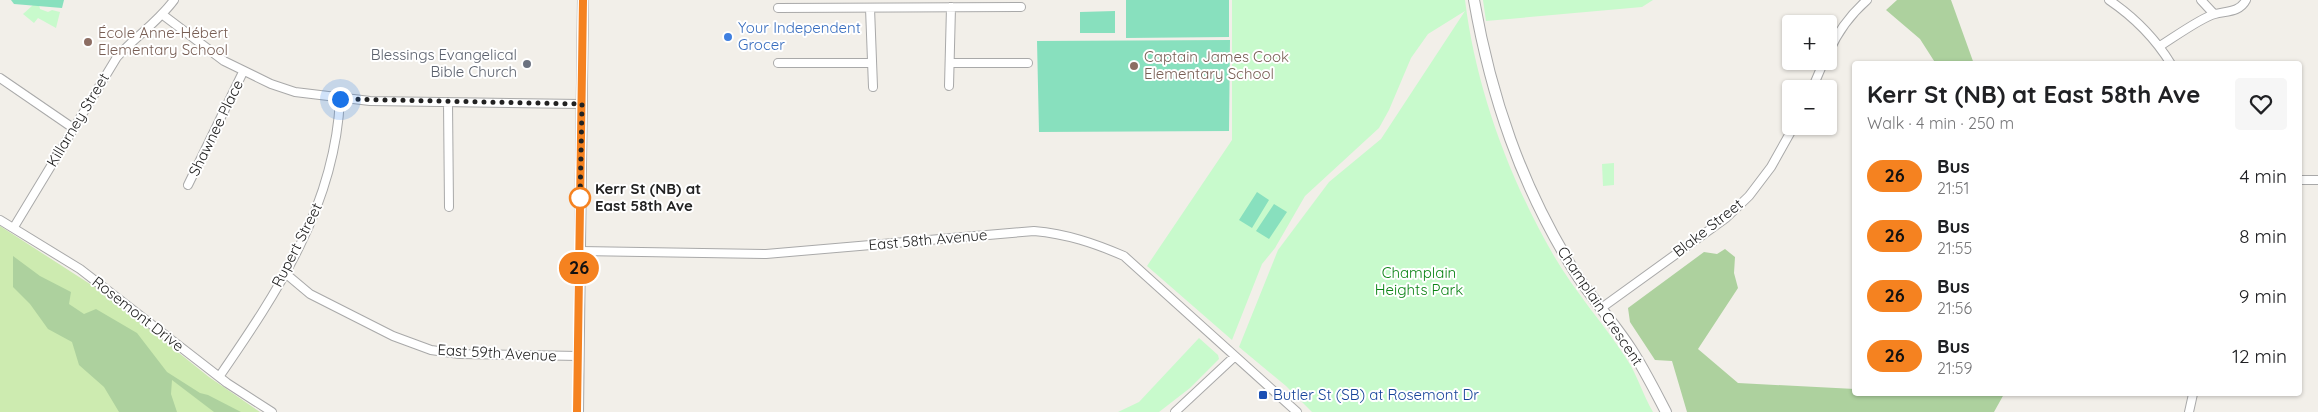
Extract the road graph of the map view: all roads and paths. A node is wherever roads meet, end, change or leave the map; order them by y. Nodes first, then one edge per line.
1 (174, 0) edge
2 (583, 0) edge
3 (1474, 0) edge
4 (1867, 0) edge
5 (2109, 0) edge
6 (2201, 0) edge
7 (2246, 0) edge
8 (891, 4) edge
9 (929, 4) edge
10 (951, 7) junction
11 (1022, 7) dead end
12 (778, 8) dead end
13 (870, 8) junction
14 (2214, 14) junction
15 (163, 15) junction
16 (1837, 35) edge
17 (2160, 46) junction
18 (2169, 61) edge
19 (1028, 62) dead end
20 (778, 63) dead end
21 (872, 63) junction
22 (951, 63) junction
23 (243, 72) junction
24 (0, 78) edge
25 (948, 86) dead end
26 (872, 87) dead end
27 (340, 99) junction
28 (448, 102) junction
29 (582, 104) junction
30 (73, 128) junction
31 (1789, 135) edge
32 (2302, 180) edge
33 (2318, 180) edge
34 (188, 185) dead end
35 (449, 208) dead end
36 (0, 220) edge
37 (14, 228) junction
38 (580, 251) junction
39 (284, 273) junction
40 (1600, 309) junction
41 (579, 356) junction
42 (1234, 357) junction
43 (219, 377) junction
44 (2193, 396) edge
45 (272, 412) edge
46 (578, 412) edge
47 (1176, 412) edge
48 (1297, 412) edge
49 (1666, 412) edge
50 (2189, 412) edge

1 - 15 street, Killarney Street
2 - 29 street
3 - 40 street, Champlain Crescent
4 - 16 street
5 - 17 street
6 - 14 street
7 - 14 street
8 - 9 street
8 - 13 street
9 - 10 street
10 - 11 street
10 - 22 street
12 - 13 street
13 - 21 street
14 - 17 street
15 - 23 street
15 - 30 street, Killarney Street
17 - 18 street
19 - 22 street
20 - 21 street
21 - 26 street
22 - 25 street
23 - 27 street
23 - 34 street, Shawnee Place
24 - 30 street
27 - 28 street
27 - 39 street, Rupert Street
28 - 29 street
28 - 35 street
29 - 38 street
30 - 37 street, Killarney Street
31 - 40 street, Blake Street
32 - 33 street
36 - 37 street, Rosemont Drive
37 - 43 street, Rosemont Drive
38 - 41 street
38 - 42 street, East 58th Avenue
39 - 41 street, East 59th Avenue
39 - 43 street, Rupert Street
40 - 49 street, Champlain Crescent
41 - 46 street
42 - 47 street
42 - 48 street, East 58th Avenue
43 - 45 street, Rosemont Drive
44 - 50 street

